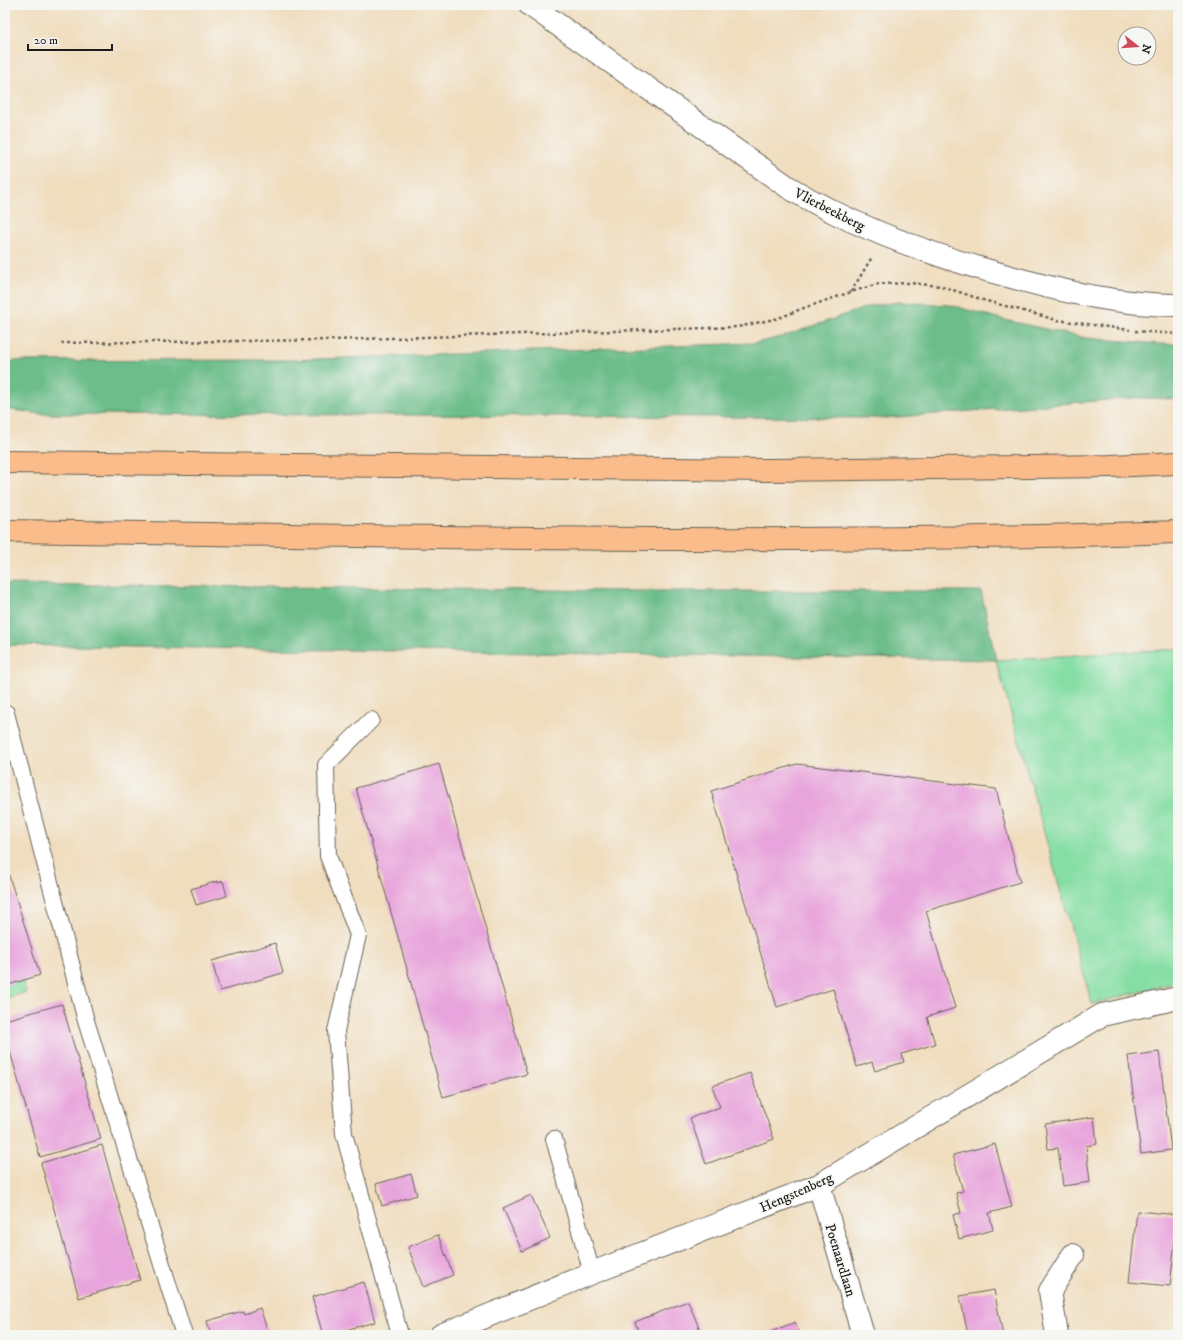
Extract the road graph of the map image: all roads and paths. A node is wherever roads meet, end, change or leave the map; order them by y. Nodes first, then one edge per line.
1 (530, 5) edge
2 (882, 235) junction
3 (851, 292) junction
4 (1178, 305) edge
5 (1178, 334) edge
6 (61, 343) dead end
7 (5, 462) edge
8 (1178, 463) edge
9 (5, 531) edge
10 (1178, 532) edge
11 (5, 713) edge
12 (371, 720) dead end
13 (1178, 998) edge
14 (554, 1139) dead end
15 (818, 1185) junction
16 (1073, 1255) dead end
17 (592, 1273) junction
18 (184, 1335) edge
19 (400, 1335) edge
20 (441, 1335) edge
21 (863, 1335) edge
22 (1057, 1335) edge

1 - 2 street, Vlierbeekberg
2 - 3 path
2 - 4 street, Vlierbeekberg
3 - 5 path
3 - 6 path
7 - 8 highway
9 - 10 highway
11 - 18 lane
12 - 19 lane
13 - 15 street, Hengstenberg
14 - 17 lane
15 - 17 street, Hengstenberg
15 - 21 street, Poenaardlaan
16 - 22 street
17 - 20 street, Hengstenberg

